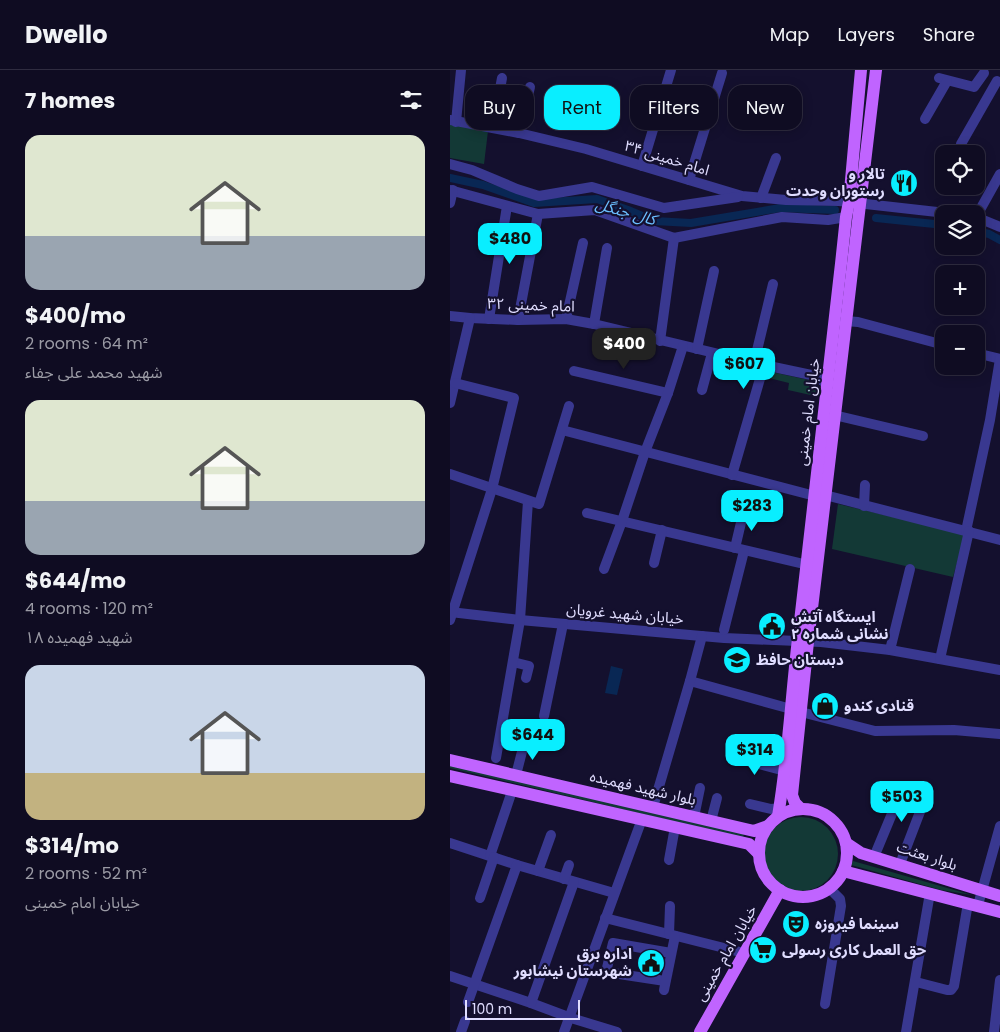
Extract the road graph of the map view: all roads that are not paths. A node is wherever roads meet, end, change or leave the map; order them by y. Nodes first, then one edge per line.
1 (461, 70) edge
2 (671, 70) edge
3 (861, 70) edge
4 (876, 70) edge
5 (982, 71) edge
6 (722, 73) dead end
7 (502, 78) dead end
8 (999, 82) edge
9 (501, 85) edge
10 (925, 119) dead end
11 (453, 121) edge
12 (506, 130) edge
13 (519, 132) joint
14 (961, 144) dead end
15 (776, 158) dead end
16 (450, 164) edge
17 (642, 166) junction
18 (1000, 174) edge
19 (689, 180) junction
20 (451, 190) edge
21 (742, 196) junction
22 (761, 198) junction
23 (450, 203) edge
24 (855, 203) junction
25 (983, 205) edge
26 (507, 206) junction
27 (935, 212) edge
28 (538, 214) junction
29 (846, 217) junction
30 (985, 221) edge
31 (1000, 227) edge
32 (674, 238) junction
33 (583, 243) dead end
34 (607, 248) dead end
35 (714, 271) dead end
36 (773, 284) dead end
37 (450, 316) edge
38 (470, 318) junction
39 (489, 319) junction
40 (566, 319) junction
41 (518, 320) junction
42 (845, 321) junction
43 (594, 324) junction
44 (660, 341) junction
45 (935, 343) edge
46 (683, 346) junction
47 (697, 349) junction
48 (712, 353) junction
49 (985, 356) edge
50 (1000, 359) edge
51 (759, 364) junction
52 (829, 370) junction
53 (574, 371) dead end
54 (816, 376) junction
55 (454, 379) edge
56 (828, 385) junction
57 (702, 390) dead end
58 (668, 393) junction
59 (450, 403) edge
60 (569, 406) dead end
61 (834, 415) junction
62 (995, 421) edge
63 (562, 430) junction
64 (923, 436) dead end
65 (645, 452) junction
66 (450, 474) edge
67 (732, 475) junction
68 (865, 485) dead end
69 (492, 489) junction
70 (820, 496) junction
71 (528, 501) junction
72 (864, 506) junction
73 (744, 510) dead end
74 (587, 513) dead end
75 (622, 521) junction
76 (662, 530) junction
77 (968, 531) junction
78 (1000, 540) edge
79 (740, 550) junction
80 (654, 563) dead end
81 (808, 565) junction
82 (604, 569) dead end
83 (910, 569) dead end
84 (451, 615) edge
85 (520, 620) junction
86 (563, 624) junction
87 (724, 630) dead end
88 (702, 636) junction
89 (803, 641) junction
90 (890, 650) junction
91 (940, 659) junction
92 (513, 662) junction
93 (1000, 670) edge
94 (526, 678) dead end
95 (690, 682) junction
96 (796, 711) junction
97 (544, 716) dead end
98 (1000, 734) edge
99 (525, 740) dead end
100 (732, 757) dead end
101 (496, 758) dead end
102 (450, 760) edge
103 (785, 771) junction
104 (516, 775) junction
105 (450, 776) edge
106 (700, 788) dead end
107 (512, 791) junction
108 (928, 791) dead end
109 (717, 798) dead end
110 (750, 804) dead end
111 (896, 804) dead end
112 (653, 807) junction
113 (801, 809) junction
114 (779, 812) junction
115 (694, 817) junction
116 (642, 819) junction
117 (711, 821) junction
118 (768, 826) junction
119 (1000, 826) edge
120 (675, 827) junction
121 (550, 835) dead end
122 (450, 843) edge
123 (846, 843) junction
124 (759, 854) junction
125 (492, 857) junction
126 (874, 857) junction
127 (669, 860) dead end
128 (900, 864) junction
129 (517, 865) junction
130 (569, 865) dead end
131 (538, 871) junction
132 (843, 871) junction
133 (564, 879) junction
134 (574, 882) junction
135 (830, 888) junction
136 (780, 890) junction
137 (982, 891) junction
138 (614, 893) junction
139 (930, 894) junction
140 (1000, 896) edge
141 (480, 898) dead end
142 (973, 904) junction
143 (670, 906) dead end
144 (1000, 912) edge
145 (605, 918) junction
146 (672, 935) junction
147 (671, 953) junction
148 (744, 953) junction
149 (450, 976) edge
150 (1000, 980) edge
151 (916, 982) junction
152 (474, 985) junction
153 (468, 1002) dead end
154 (531, 1003) junction
155 (825, 1004) dead end
156 (571, 1018) junction
157 (466, 1021) dead end
158 (461, 1032) edge
159 (564, 1032) edge
160 (617, 1032) edge
161 (700, 1032) edge
162 (906, 1032) edge
163 (994, 1032) edge

1 - 11 street
2 - 17 street
3 - 24 main road, خیابان امام خمینی
4 - 24 main road, خیابان امام خمینی
5 - 8 street
5 - 10 street
6 - 19 street
7 - 9 street
8 - 14 street
12 - 13 street, امام خمینی ۳۴
13 - 17 street, امام خمینی ۳۴
15 - 22 street
16 - 21 street
17 - 19 street, امام خمینی ۳۴
18 - 25 street
19 - 21 street, امام خمینی ۳۴
20 - 23 street
20 - 26 street
21 - 22 street, امام خمینی ۳۴
22 - 24 street, امام خمینی ۳۴
24 - 27 street, امام خمینی ۳۴
24 - 29 main road, خیابان امام خمینی
24 - 42 main road, خیابان امام خمینی
26 - 28 street
26 - 39 street
28 - 32 street
28 - 41 street
29 - 32 street
29 - 52 main road, خیابان امام خمینی
30 - 31 street
32 - 44 street
33 - 40 street
34 - 43 street
35 - 47 street
36 - 51 street
37 - 38 street, امام خمینی ۳۲
38 - 39 street, امام خمینی ۳۲
38 - 55 street
39 - 41 street, امام خمینی ۳۲
40 - 41 street, امام خمینی ۳۲
40 - 43 street, امام خمینی ۳۲
42 - 45 street
42 - 61 main road, خیابان امام خمینی
43 - 44 street, امام خمینی ۳۲
44 - 46 street, امام خمینی ۳۲
46 - 47 street, امام خمینی ۳۲
46 - 58 street
47 - 48 street, امام خمینی ۳۲
48 - 51 street, امام خمینی ۳۲
48 - 57 street
49 - 50 street
50 - 62 street
51 - 54 street, امام خمینی ۳۲
51 - 67 street
52 - 54 street
52 - 56 main road, خیابان امام خمینی
53 - 58 street
54 - 56 street
55 - 59 street
55 - 69 street
56 - 70 main road, خیابان امام خمینی
58 - 65 street
60 - 63 street
61 - 64 street
61 - 70 main road, خیابان امام خمینی
62 - 77 street
63 - 65 street
63 - 71 street
65 - 67 street
65 - 75 street
66 - 69 street
67 - 70 street
68 - 72 street
69 - 71 street
69 - 84 street
70 - 72 street
70 - 81 main road, خیابان امام خمینی
70 - 89 main road, خیابان امام خمینی
71 - 85 street
72 - 77 street
73 - 79 street
74 - 75 street
75 - 76 street
75 - 82 street
76 - 79 street
76 - 80 street
77 - 78 street
77 - 91 street
79 - 81 street
79 - 87 street
81 - 89 main road, خیابان امام خمینی
83 - 90 street
84 - 85 street, خیابان شهید غرویان
85 - 86 street, خیابان شهید غرویان
85 - 92 street
86 - 88 street, خیابان شهید غرویان
86 - 97 street
88 - 89 street, خیابان شهید غرویان
88 - 95 street
89 - 90 street, خیابان شهید غرویان
89 - 96 main road, خیابان امام خمینی
90 - 91 street, خیابان شهید غرویان
91 - 93 street, خیابان شهید غرویان
92 - 94 street
92 - 101 street
95 - 96 street
95 - 112 street
96 - 98 street
96 - 103 main road, خیابان امام خمینی
96 - 113 main road, خیابان امام خمینی
99 - 104 street
100 - 103 street
102 - 104 main road, بلوار شهید فهمیده
103 - 114 main road, خیابان امام خمینی
104 - 112 main road, بلوار شهید فهمیده
105 - 107 main road, بلوار شهید فهمیده
106 - 115 street
107 - 116 main road, بلوار شهید فهمیده
107 - 125 street
108 - 128 street
109 - 117 street
110 - 114 street
111 - 126 street
112 - 115 main road, بلوار شهید فهمیده
113 - 114 main road
113 - 123 main road
114 - 118 main road
115 - 117 main road, بلوار شهید فهمیده
116 - 120 main road, بلوار شهید فهمیده
116 - 138 street
117 - 118 main road, بلوار شهید فهمیده
118 - 124 main road
119 - 137 street
120 - 124 main road, بلوار شهید فهمیده
120 - 127 street
121 - 131 street
122 - 125 street
123 - 126 main road, بلوار بعثت
123 - 132 main road
124 - 136 main road
125 - 129 street
125 - 141 street
126 - 128 main road, بلوار بعثت
128 - 137 main road, بلوار بعثت
129 - 131 street
129 - 152 street
130 - 133 street
131 - 133 street
132 - 135 main road
132 - 139 main road
133 - 134 street
134 - 138 street
134 - 154 street
135 - 136 main road
135 - 155 street
136 - 148 main road, خیابان امام خمینی
137 - 140 main road, بلوار بعثت
137 - 142 street
138 - 145 street
139 - 142 main road
139 - 151 street
142 - 144 main road
142 - 151 street
143 - 146 street
145 - 146 street
145 - 156 street
146 - 147 street
146 - 148 street
147 - 147 street
148 - 161 main road, خیابان امام خمینی
149 - 152 street
150 - 163 street
151 - 162 street
152 - 153 street
152 - 154 street
154 - 156 street
156 - 159 street
156 - 160 street
157 - 158 street

